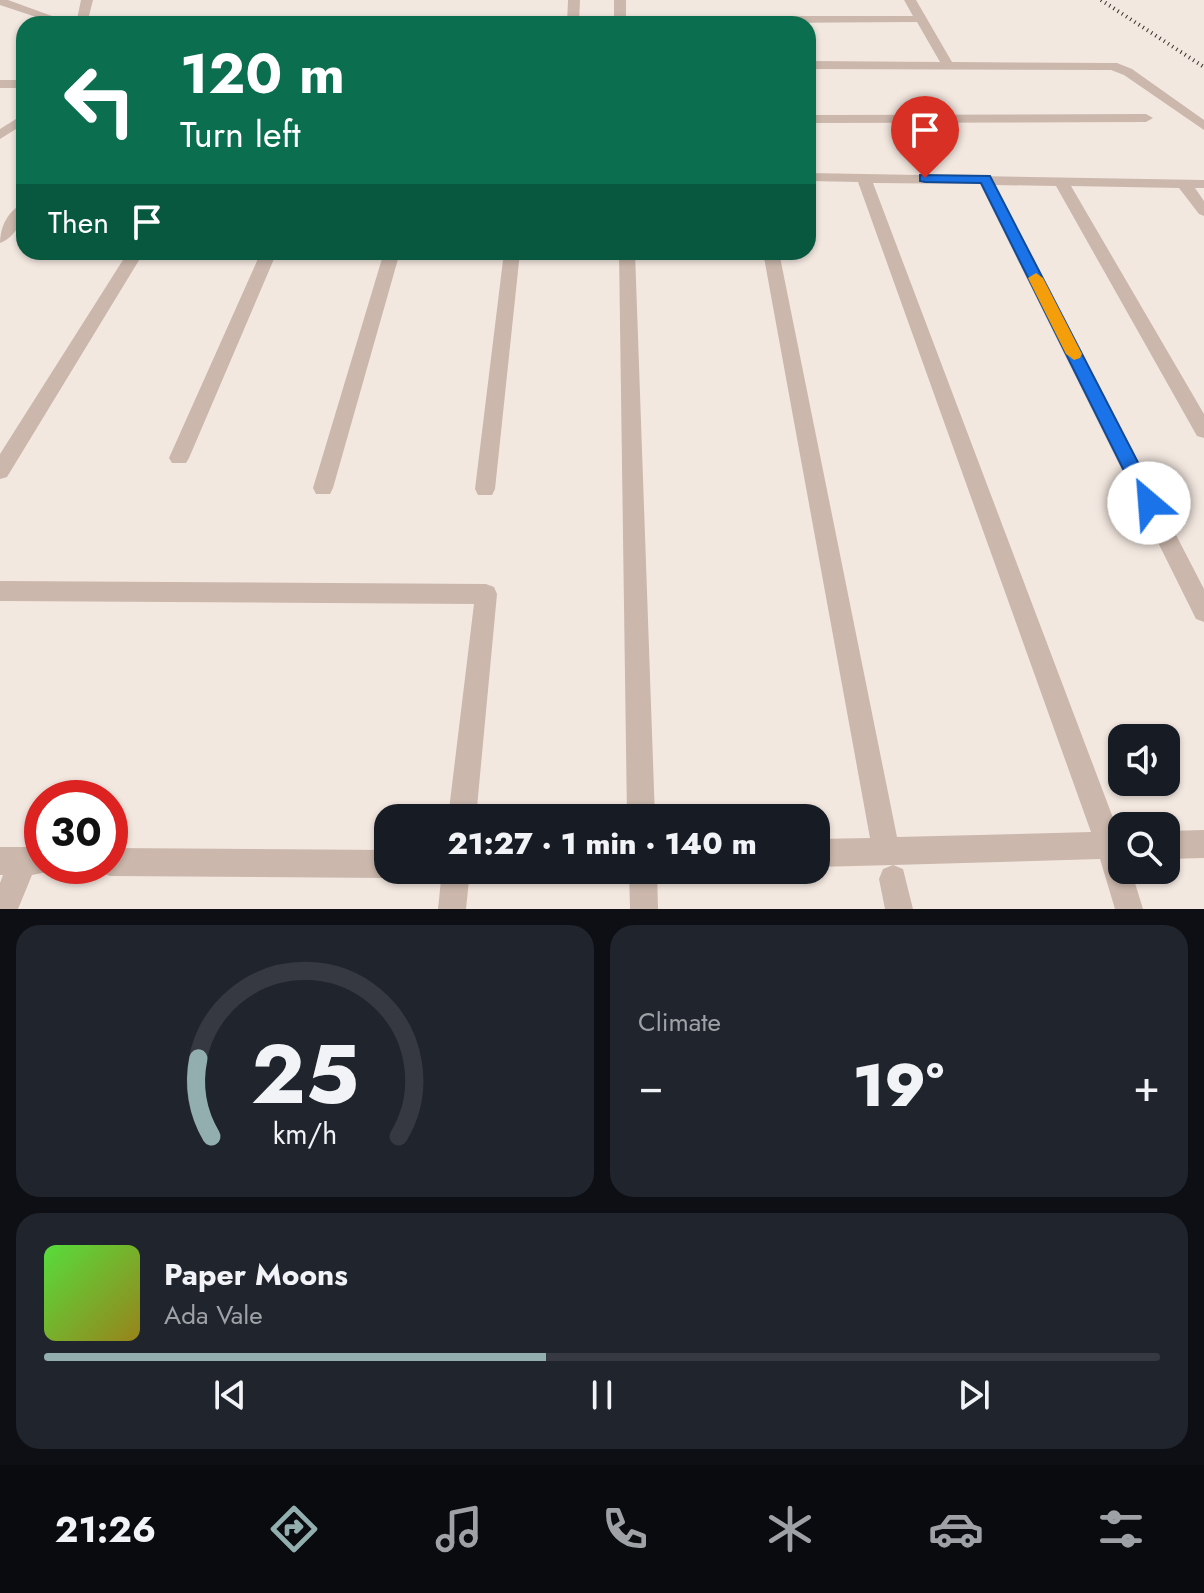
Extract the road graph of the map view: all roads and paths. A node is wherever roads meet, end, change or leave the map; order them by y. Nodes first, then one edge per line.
1 (910, 0) edge
2 (0, 1) edge
3 (35, 16) edge
4 (921, 19) junction
5 (816, 20) edge
6 (816, 65) edge
7 (948, 65) junction
8 (1146, 118) dead end
9 (816, 119) edge
10 (1204, 126) edge
11 (816, 177) edge
12 (864, 178) junction
13 (985, 179) junction
14 (1060, 180) junction
15 (1183, 183) junction
16 (1204, 184) edge
17 (1204, 211) edge
18 (16, 218) edge
19 (0, 238) edge
20 (131, 260) edge
21 (266, 260) edge
22 (390, 260) edge
23 (511, 260) edge
24 (627, 260) edge
25 (773, 260) edge
26 (1204, 431) edge
27 (179, 458) dead end
28 (0, 471) edge
29 (323, 488) dead end
30 (485, 489) dead end
31 (0, 591) edge
32 (1204, 612) edge
33 (464, 804) edge
34 (641, 804) edge
35 (1108, 830) edge
36 (1204, 844) edge
37 (1180, 845) edge
38 (1108, 849) edge
39 (886, 851) junction
40 (830, 853) edge
41 (22, 861) edge
42 (128, 862) edge
43 (374, 864) edge
44 (893, 879) dead end
45 (455, 884) edge
46 (643, 884) edge
47 (1123, 884) edge
48 (4, 909) edge
49 (452, 909) edge
50 (644, 909) edge
51 (899, 909) edge
52 (1129, 909) edge

1 - 4 street
2 - 3 street
4 - 5 street
4 - 7 street
6 - 7 street
7 - 10 street
8 - 9 street
11 - 12 street
12 - 13 street
12 - 35 street
13 - 14 street
13 - 32 street
14 - 15 street
14 - 26 street
15 - 16 street
15 - 17 street
18 - 19 street
20 - 28 street
21 - 27 street
22 - 29 street
23 - 30 street
24 - 34 street
25 - 39 street
31 - 33 street
36 - 37 street
38 - 39 street
39 - 40 street
41 - 48 street
42 - 43 street
44 - 51 street
45 - 49 street
46 - 50 street
47 - 52 street

